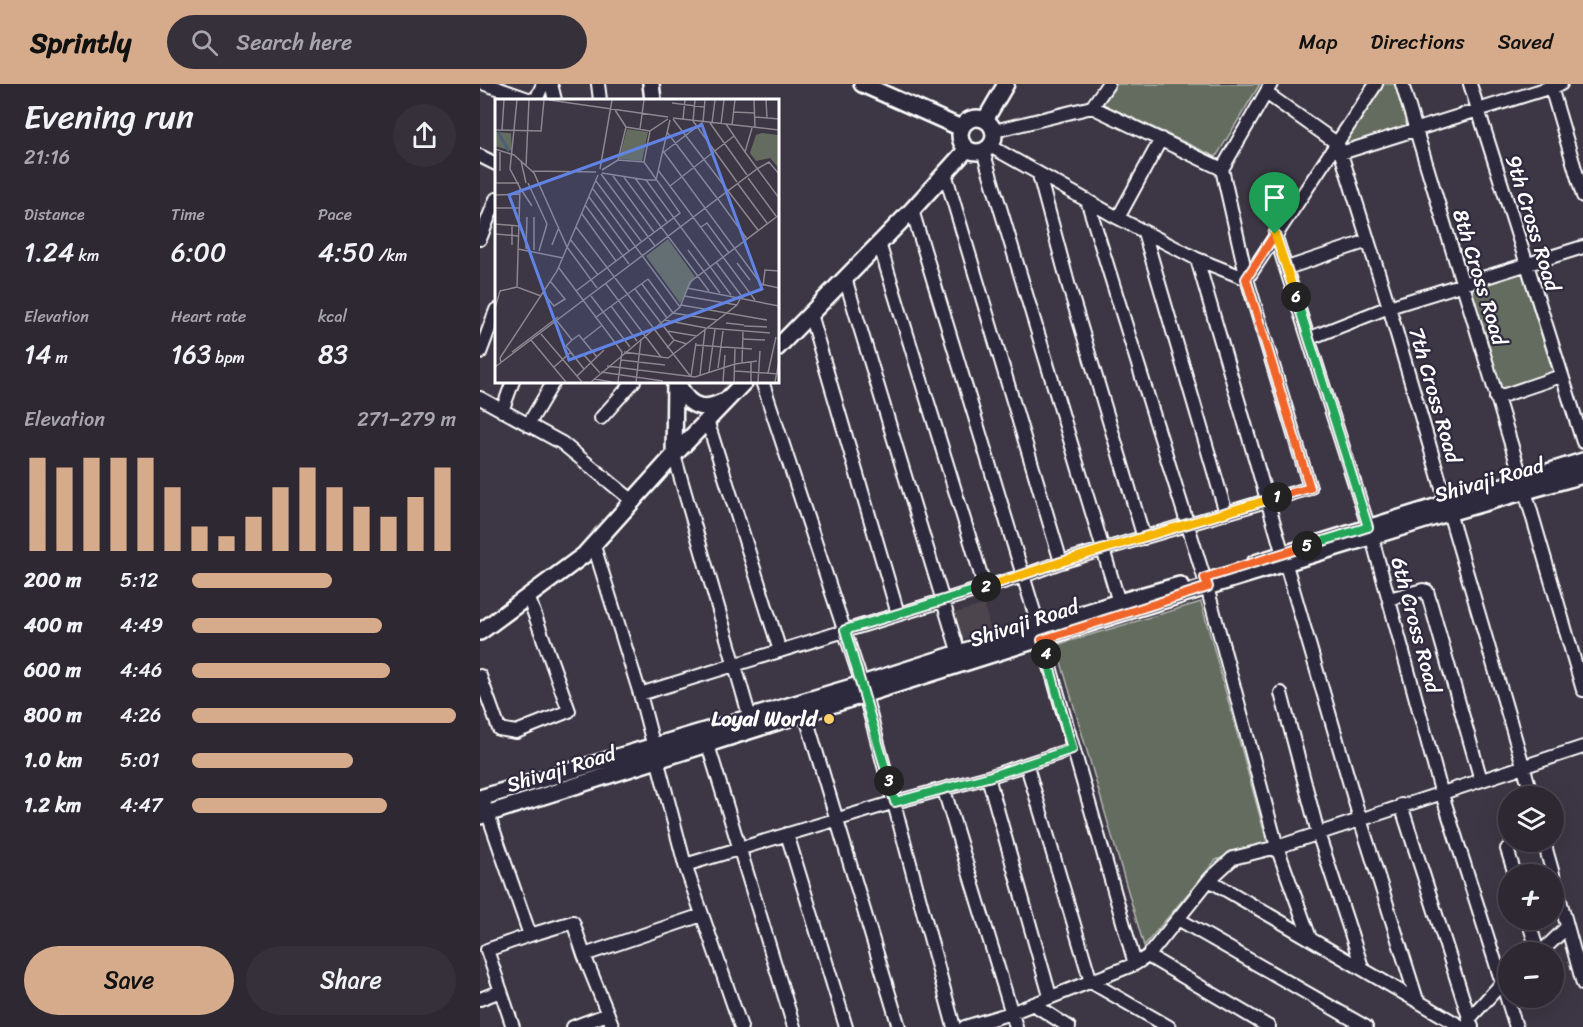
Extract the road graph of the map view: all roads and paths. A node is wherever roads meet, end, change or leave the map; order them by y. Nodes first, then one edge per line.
1 (485, 84) edge
2 (543, 84) edge
3 (551, 84) edge
4 (598, 84) edge
5 (651, 84) edge
6 (862, 84) edge
7 (1006, 84) edge
8 (1108, 84) edge
9 (1376, 84) edge
10 (1402, 84) edge
11 (1470, 84) edge
12 (1554, 86) edge
13 (1269, 88) edge
14 (531, 99) edge
15 (535, 99) edge
16 (555, 99) edge
17 (600, 99) edge
18 (653, 99) edge
19 (1092, 107) junction
20 (1478, 111) junction
21 (989, 125) junction
22 (961, 128) junction
23 (1416, 128) junction
24 (1161, 139) junction
25 (987, 148) junction
26 (1340, 148) junction
27 (967, 149) junction
28 (480, 156) edge
29 (495, 164) edge
30 (1222, 169) junction
31 (945, 173) junction
32 (1038, 175) junction
33 (1583, 196) edge
34 (1087, 200) junction
35 (912, 210) junction
36 (493, 217) edge
37 (1118, 218) junction
38 (1144, 232) junction
39 (1275, 234) junction
40 (480, 239) edge
41 (1368, 241) junction
42 (879, 243) junction
43 (1583, 247) edge
44 (1197, 258) junction
45 (1526, 265) junction
46 (1287, 268) junction
47 (845, 278) junction
48 (1246, 279) junction
49 (1461, 285) junction
50 (1389, 306) junction
51 (495, 313) edge
52 (810, 314) junction
53 (1310, 338) junction
54 (778, 347) edge
55 (480, 353) edge
56 (1561, 376) junction
57 (513, 382) edge
58 (553, 382) edge
59 (633, 382) edge
60 (676, 382) edge
61 (676, 382) edge
62 (744, 382) edge
63 (762, 382) edge
64 (480, 398) edge
65 (1496, 398) junction
66 (727, 400) junction
67 (502, 411) junction
68 (601, 418) dead end
69 (707, 420) junction
70 (528, 425) junction
71 (1583, 442) edge
72 (674, 455) junction
73 (1583, 462) edge
74 (1583, 475) edge
75 (1524, 485) junction
76 (1268, 500) junction
77 (634, 502) junction
78 (1446, 508) junction
79 (1226, 513) junction
80 (1188, 525) junction
81 (1370, 533) junction
82 (1144, 538) junction
83 (594, 546) junction
84 (1104, 549) junction
85 (1285, 559) junction
86 (1061, 562) junction
87 (1023, 576) junction
88 (1206, 583) junction
89 (984, 588) junction
90 (528, 596) junction
91 (1389, 599) junction
92 (942, 600) junction
93 (1120, 608) junction
94 (898, 614) junction
95 (845, 630) junction
96 (480, 632) edge
97 (1041, 634) junction
98 (780, 651) junction
99 (959, 654) junction
100 (733, 665) junction
101 (480, 676) edge
102 (863, 690) junction
103 (1583, 690) edge
104 (1281, 693) dead end
105 (640, 694) junction
106 (805, 714) junction
107 (750, 718) junction
108 (708, 745) junction
109 (653, 746) junction
110 (1583, 747) edge
111 (1072, 749) junction
112 (657, 762) junction
113 (1027, 766) junction
114 (1524, 766) junction
115 (988, 777) junction
116 (1481, 780) junction
117 (1529, 786) edge
118 (944, 790) junction
119 (1441, 791) junction
120 (481, 798) edge
121 (895, 802) junction
122 (1401, 805) junction
123 (484, 815) edge
124 (1360, 819) junction
125 (836, 820) junction
126 (1318, 833) junction
127 (787, 834) junction
128 (1277, 847) junction
129 (739, 849) junction
130 (685, 865) junction
131 (1209, 880) junction
132 (702, 915) junction
133 (1564, 916) edge
134 (1178, 919) junction
135 (1567, 927) junction
136 (530, 935) junction
137 (1310, 938) junction
138 (1551, 942) edge
139 (584, 955) junction
140 (1148, 956) junction
141 (1136, 964) junction
142 (1498, 964) edge
143 (1362, 967) junction
144 (1091, 982) junction
145 (1583, 984) edge
146 (501, 991) junction
147 (1498, 992) edge
148 (1050, 996) junction
149 (480, 999) edge
150 (1417, 1000) junction
151 (1034, 1004) junction
152 (1511, 1008) edge
153 (1011, 1012) junction
154 (608, 1014) junction
155 (1465, 1025) edge
156 (513, 1027) edge
157 (573, 1027) edge
158 (613, 1027) edge
159 (741, 1027) edge
160 (794, 1027) edge
161 (846, 1027) edge
162 (899, 1027) edge
163 (954, 1027) edge
164 (964, 1027) edge
165 (1016, 1027) edge
166 (1069, 1027) edge
167 (1169, 1027) edge
168 (1269, 1027) edge
169 (1366, 1027) edge
170 (1516, 1027) edge

1 - 14 street
2 - 15 street
3 - 16 street
4 - 17 street
5 - 18 street
6 - 22 street
7 - 21 street
8 - 19 street
9 - 26 street
10 - 23 street, 8th Cross Road
11 - 20 street, 9th Cross Road
12 - 20 street
12 - 33 street
13 - 26 street
13 - 30 street
19 - 21 street
19 - 24 street
20 - 23 street
20 - 45 street, 9th Cross Road
21 - 22 street
21 - 25 street
22 - 27 street
23 - 26 street
23 - 49 street, 8th Cross Road
24 - 30 street
24 - 37 street
25 - 27 street
25 - 32 street
25 - 84 street
26 - 39 street
26 - 41 street, 7th Cross Road
27 - 31 street
28 - 29 street
30 - 48 street
31 - 35 street
31 - 86 street
32 - 34 street
32 - 82 street
34 - 37 street
34 - 80 street
35 - 42 street
35 - 87 street
36 - 40 street
37 - 38 street
38 - 44 street
38 - 79 street
39 - 46 street, 6th Cross Road
39 - 48 street
41 - 46 street
41 - 50 street, 7th Cross Road
42 - 47 street
42 - 89 street
43 - 45 street
44 - 48 street
44 - 76 street
45 - 49 street
45 - 56 street, 9th Cross Road
46 - 53 street, 6th Cross Road
47 - 52 street
47 - 92 street
48 - 76 street
49 - 50 street
49 - 65 street, 8th Cross Road
50 - 53 street
50 - 78 street, 7th Cross Road
51 - 55 street
52 - 54 street
52 - 94 street
53 - 81 street, 6th Cross Road
56 - 65 street
56 - 71 street, 9th Cross Road
57 - 67 street
58 - 70 street
59 - 68 street
60 - 66 street
61 - 72 street
62 - 66 street
63 - 95 street
64 - 67 street
65 - 75 street, 8th Cross Road
66 - 69 street
67 - 70 street
69 - 72 street
69 - 98 street
70 - 77 street
72 - 77 street
72 - 100 street
73 - 75 street
74 - 75 street, Shivaji Road
75 - 78 street, Shivaji Road
75 - 103 street, 8th Cross Road
76 - 79 street
76 - 85 street
77 - 83 street
78 - 81 street, Shivaji Road
78 - 114 street, 7th Cross Road
79 - 80 street
80 - 82 street
80 - 88 street
81 - 85 street, Shivaji Road
81 - 91 street, 6th Cross Road
82 - 84 street
83 - 90 street
83 - 105 street
84 - 86 street
84 - 93 street
85 - 88 street, Shivaji Road
85 - 124 street
86 - 87 street
87 - 89 street
87 - 97 street
88 - 93 street, Shivaji Road
88 - 128 street
89 - 92 street
90 - 96 street
90 - 101 street
91 - 116 street
91 - 119 street, 6th Cross Road
92 - 94 street
92 - 99 street
93 - 97 street, Shivaji Road
94 - 95 street
95 - 98 street
95 - 102 street
97 - 99 street
97 - 102 street, Shivaji Road
97 - 111 street
98 - 100 street
99 - 102 street
100 - 105 street
100 - 107 street
102 - 106 street, Shivaji Road
102 - 107 street
102 - 121 street
104 - 126 street
105 - 109 street
106 - 108 street, Shivaji Road
106 - 125 street
107 - 109 street
108 - 112 street, Shivaji Road
108 - 129 street
109 - 112 street
109 - 120 street
110 - 114 street
111 - 113 street
111 - 141 street
112 - 123 street, Shivaji Road
112 - 130 street
113 - 115 street
113 - 144 street
114 - 116 street
114 - 117 street, 7th Cross Road
115 - 118 street
115 - 148 street
116 - 119 street
118 - 121 street
118 - 153 street
119 - 122 street
119 - 142 street, 6th Cross Road
120 - 123 street
121 - 125 street
121 - 163 street
122 - 124 street
122 - 155 street
123 - 136 street
124 - 126 street
124 - 150 street
125 - 127 street
125 - 162 street
126 - 128 street
126 - 143 street
127 - 129 street
127 - 161 street
128 - 131 street
128 - 137 street
129 - 130 street
129 - 160 street
130 - 132 street
131 - 134 street
131 - 137 street
132 - 139 street
132 - 159 street
133 - 135 street
134 - 140 street
134 - 169 street
135 - 138 street
135 - 145 street
136 - 139 street
136 - 146 street
137 - 143 street
139 - 154 street
140 - 141 street
140 - 168 street
141 - 144 street
143 - 150 street
144 - 148 street
144 - 167 street
146 - 149 street
146 - 156 street
147 - 155 street
148 - 151 street
150 - 155 street
151 - 153 street
151 - 166 street
152 - 170 street, 6th Cross Road
153 - 164 street
153 - 165 street
154 - 157 street
154 - 158 street

